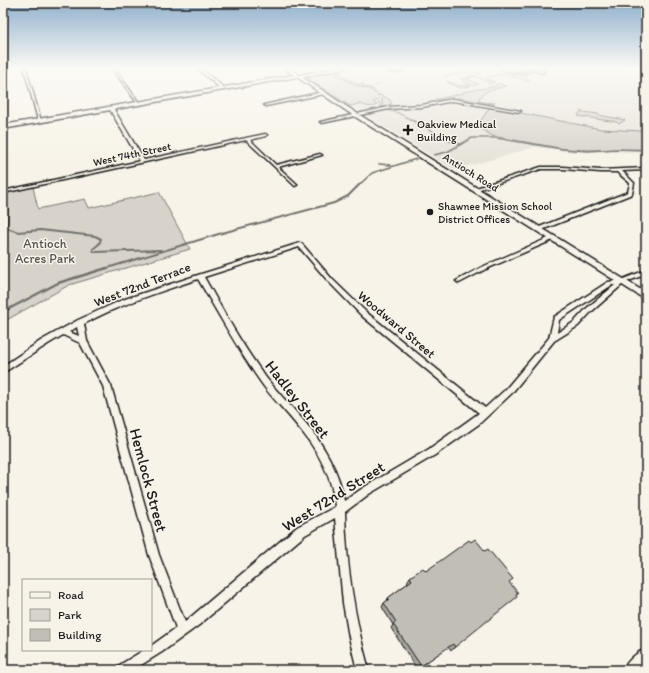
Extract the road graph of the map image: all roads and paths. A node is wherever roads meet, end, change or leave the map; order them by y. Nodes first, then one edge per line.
1 (34, 99) edge
2 (136, 99) edge
3 (159, 99) edge
4 (293, 99) edge
5 (333, 99) edge
6 (139, 103) junction
7 (266, 105) dead end
8 (111, 108) junction
9 (519, 111) dead end
10 (356, 115) junction
11 (40, 120) junction
12 (322, 122) dead end
13 (3, 127) edge
14 (265, 135) dead end
15 (247, 139) junction
16 (320, 155) dead end
17 (142, 161) junction
18 (276, 166) junction
19 (646, 169) edge
20 (618, 170) junction
21 (296, 185) dead end
22 (475, 189) junction
23 (3, 192) edge
24 (539, 229) junction
25 (553, 238) junction
26 (300, 245) joint
27 (646, 272) edge
28 (200, 276) junction
29 (460, 281) dead end
30 (622, 282) junction
31 (646, 297) edge
32 (80, 322) junction
33 (63, 332) junction
34 (83, 340) junction
35 (552, 340) junction
36 (3, 370) edge
37 (485, 413) junction
38 (341, 509) junction
39 (182, 630) junction
40 (646, 657) edge
41 (122, 670) edge
42 (363, 670) edge
43 (632, 670) edge

1 - 11 street
2 - 6 street
3 - 6 main road
4 - 7 street
5 - 10 main road, Antioch Road
6 - 8 main road
8 - 11 main road
8 - 17 street
9 - 10 street
10 - 12 street
10 - 22 main road, Antioch Road
11 - 13 main road
14 - 15 street, West 74th Street
15 - 17 street, West 74th Street
15 - 18 street
16 - 18 street
17 - 23 street, West 74th Street
18 - 21 street
19 - 20 street
20 - 22 street
20 - 24 street
22 - 24 main road, Antioch Road
24 - 25 main road, Antioch Road
25 - 29 street
25 - 30 main road, Antioch Road
26 - 28 street, West 72nd Terrace
26 - 37 street, Woodward Street
27 - 30 street, West 72nd Street
28 - 32 street, West 72nd Terrace
28 - 38 street, Hadley Street
30 - 31 main road, Antioch Road
30 - 35 street, West 72nd Street
30 - 35 street, West 72nd Street
32 - 33 street, West 72nd Terrace
32 - 34 street, Hemlock Street
33 - 34 street
33 - 36 street, West 72nd Terrace
34 - 39 street, Hemlock Street
35 - 37 street, West 72nd Street
37 - 38 street, West 72nd Street
38 - 39 street, West 72nd Street
38 - 42 street, Hadley Street
39 - 41 street, West 72nd Street
40 - 43 main road

